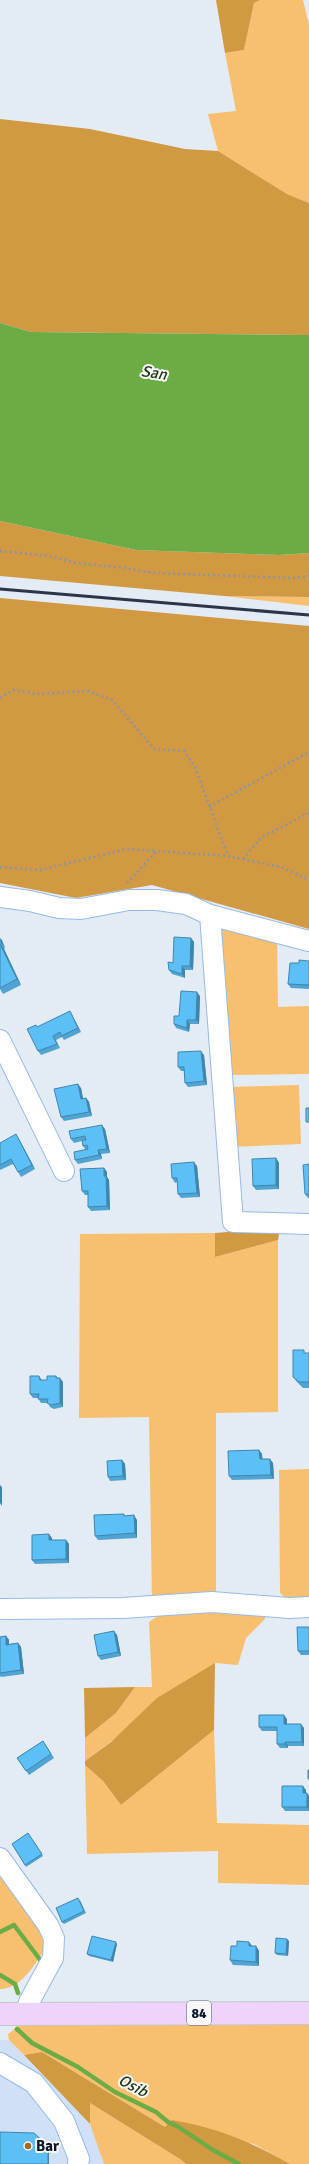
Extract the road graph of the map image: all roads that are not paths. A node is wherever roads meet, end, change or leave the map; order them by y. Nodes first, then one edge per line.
1 (0, 897) edge
2 (210, 915) junction
3 (309, 941) edge
4 (0, 1040) edge
5 (64, 1171) dead end
6 (309, 1224) edge
7 (309, 1607) edge
8 (0, 1608) edge
9 (0, 1858) edge
10 (309, 2013) edge
11 (0, 2014) edge
12 (26, 2014) junction
13 (0, 2063) edge
14 (78, 2164) edge

1 - 2 street
2 - 3 street
2 - 6 street
4 - 5 street
7 - 8 street
9 - 12 street
10 - 12 main road, 84
11 - 12 main road, 84
13 - 14 street

